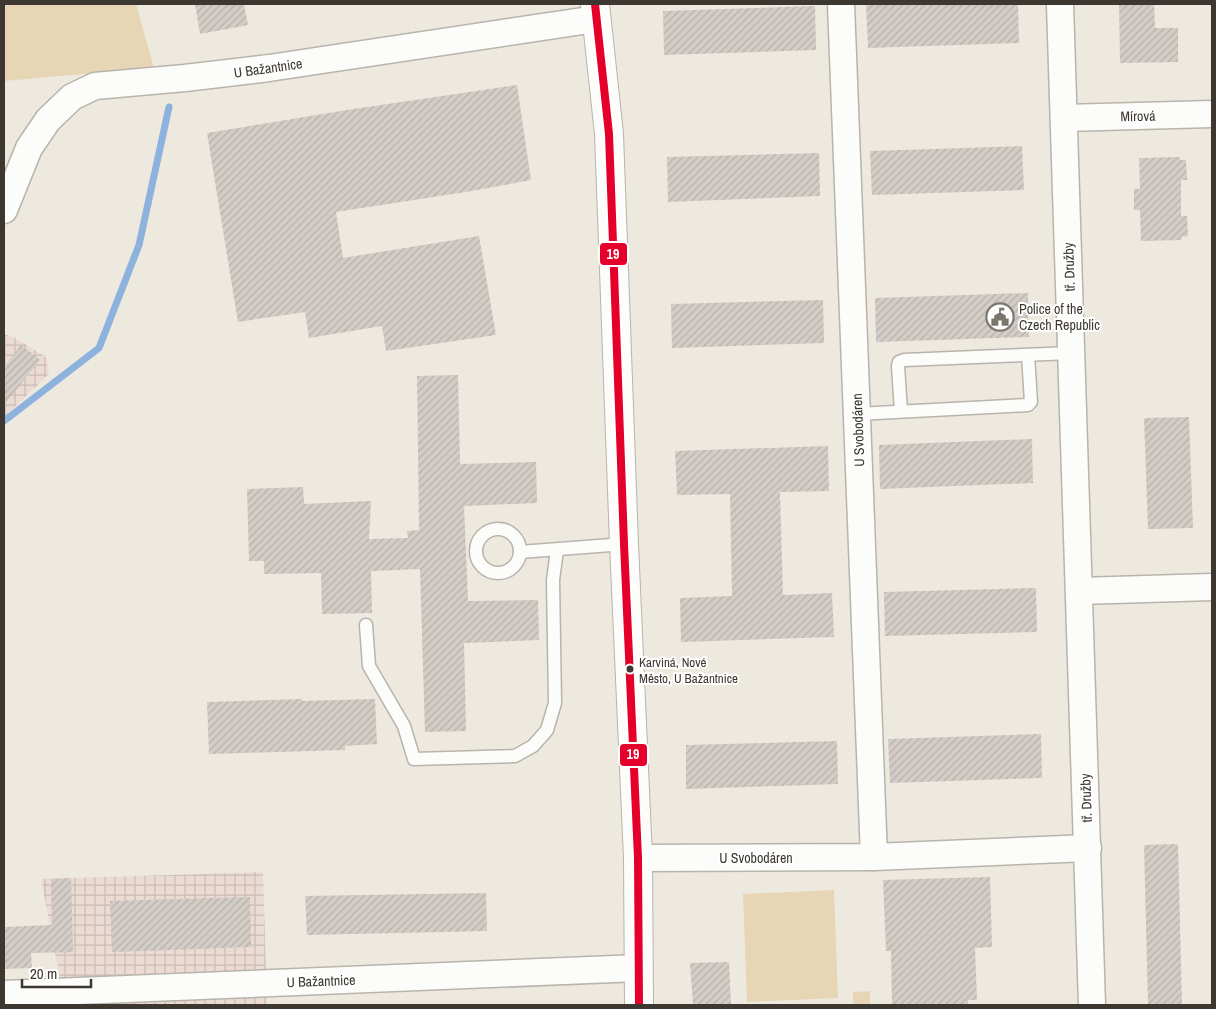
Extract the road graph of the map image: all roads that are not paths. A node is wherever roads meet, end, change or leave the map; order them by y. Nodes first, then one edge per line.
1 (841, 4) edge
2 (1060, 4) edge
3 (596, 11) edge
4 (1212, 114) edge
5 (1064, 118) junction
6 (4, 210) edge
7 (1072, 353) junction
8 (1028, 355) junction
9 (901, 411) junction
10 (857, 414) junction
11 (624, 544) junction
12 (557, 550) junction
13 (520, 552) dead end
14 (1212, 586) edge
15 (1080, 591) junction
16 (366, 625) dead end
17 (1088, 848) junction
18 (874, 857) junction
19 (638, 858) junction
20 (639, 968) junction
21 (4, 994) edge
22 (640, 1005) edge
23 (1092, 1005) edge

1 - 10 street, U Svobodáren
2 - 5 street, tř. Družby
3 - 6 street, U Bažantnice
3 - 11 street, U Bažantnice
4 - 5 street, Mírová
5 - 7 street, tř. Družby
7 - 8 lane
7 - 15 street, tř. Družby
8 - 9 lane
8 - 9 lane
9 - 10 lane
10 - 18 street, U Svobodáren
11 - 12 lane
11 - 19 street, U Bažantnice
12 - 13 lane
12 - 16 lane
14 - 15 street
15 - 17 street, tř. Družby
17 - 18 street, U Svobodáren
17 - 23 street, tř. Družby
18 - 19 street, U Svobodáren
19 - 20 street, U Bažantnice
20 - 21 street, U Bažantnice
20 - 22 street, U Bažantnice

